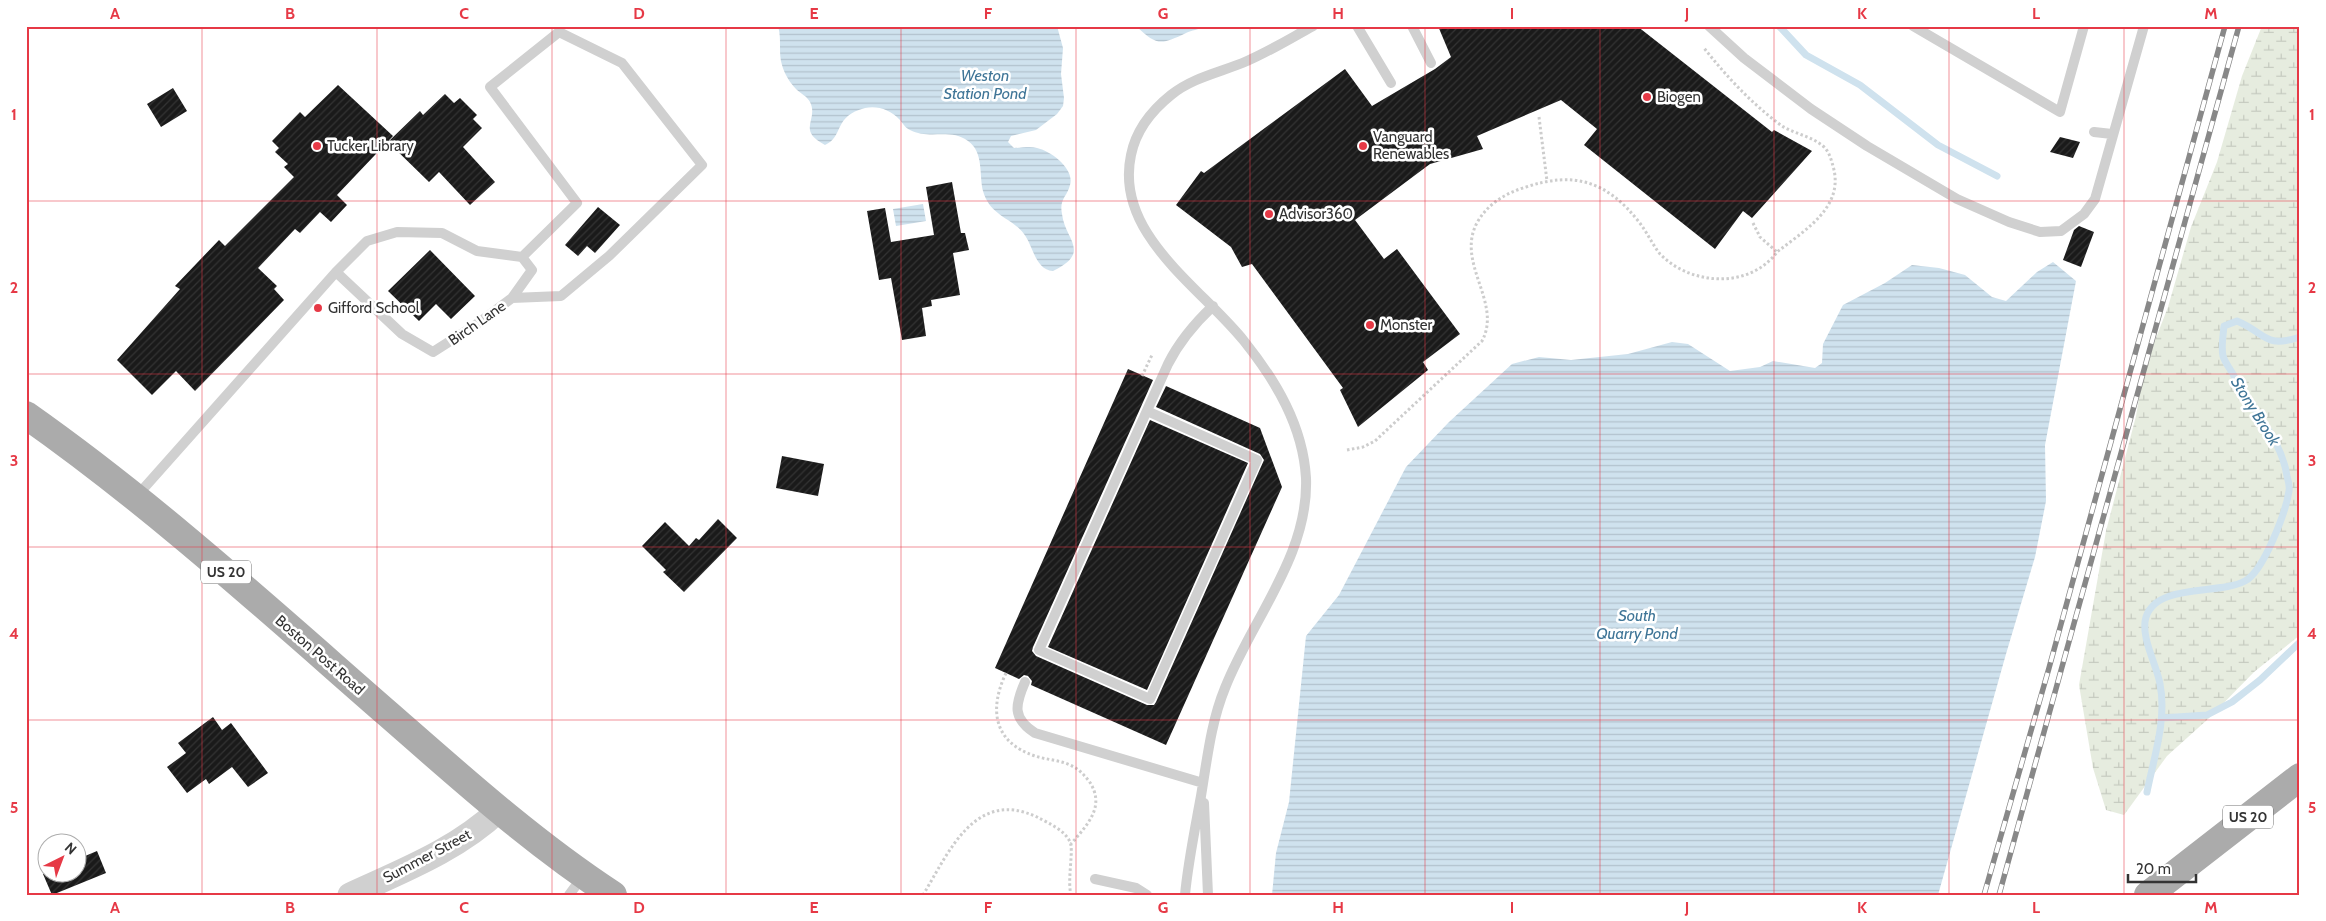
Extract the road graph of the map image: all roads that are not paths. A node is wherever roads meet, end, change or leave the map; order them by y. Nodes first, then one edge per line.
1 (1313, 26) edge
2 (1357, 26) edge
3 (1412, 26) edge
4 (1709, 26) edge
5 (1912, 26) edge
6 (2084, 26) edge
7 (2144, 26) edge
8 (1431, 63) dead end
9 (1391, 83) dead end
10 (2094, 132) dead end
11 (2112, 134) junction
12 (522, 257) junction
13 (336, 272) junction
14 (512, 298) junction
15 (1213, 306) junction
16 (1147, 411) junction
17 (26, 415) edge
18 (136, 498) junction
19 (1025, 682) dead end
20 (2300, 777) edge
21 (1203, 783) junction
22 (499, 810) junction
23 (2196, 856) junction
24 (1095, 879) dead end
25 (576, 885) edge
26 (350, 895) edge
27 (614, 895) edge
28 (1147, 895) edge
29 (1185, 895) edge
30 (1208, 895) edge
31 (2148, 895) edge
32 (2178, 895) edge

1 - 15 lane
2 - 9 lane
3 - 8 lane
4 - 11 lane
5 - 6 lane
7 - 11 lane
10 - 11 lane
12 - 13 lane
12 - 14 lane, Birch Lane
12 - 14 lane
13 - 14 lane, Birch Lane
13 - 18 lane
15 - 16 lane
15 - 21 lane
16 - 16 lane
17 - 18 main road, Boston Post Road / US 20
18 - 22 main road, Boston Post Road / US 20
19 - 21 lane
20 - 23 main road, US 20
21 - 29 lane
21 - 30 lane
22 - 25 main road, Boston Post Road / US 20
22 - 26 street, Summer Street
23 - 31 main road, US 20
23 - 32 main road
24 - 28 lane
25 - 27 main road, Boston Post Road / US 20

